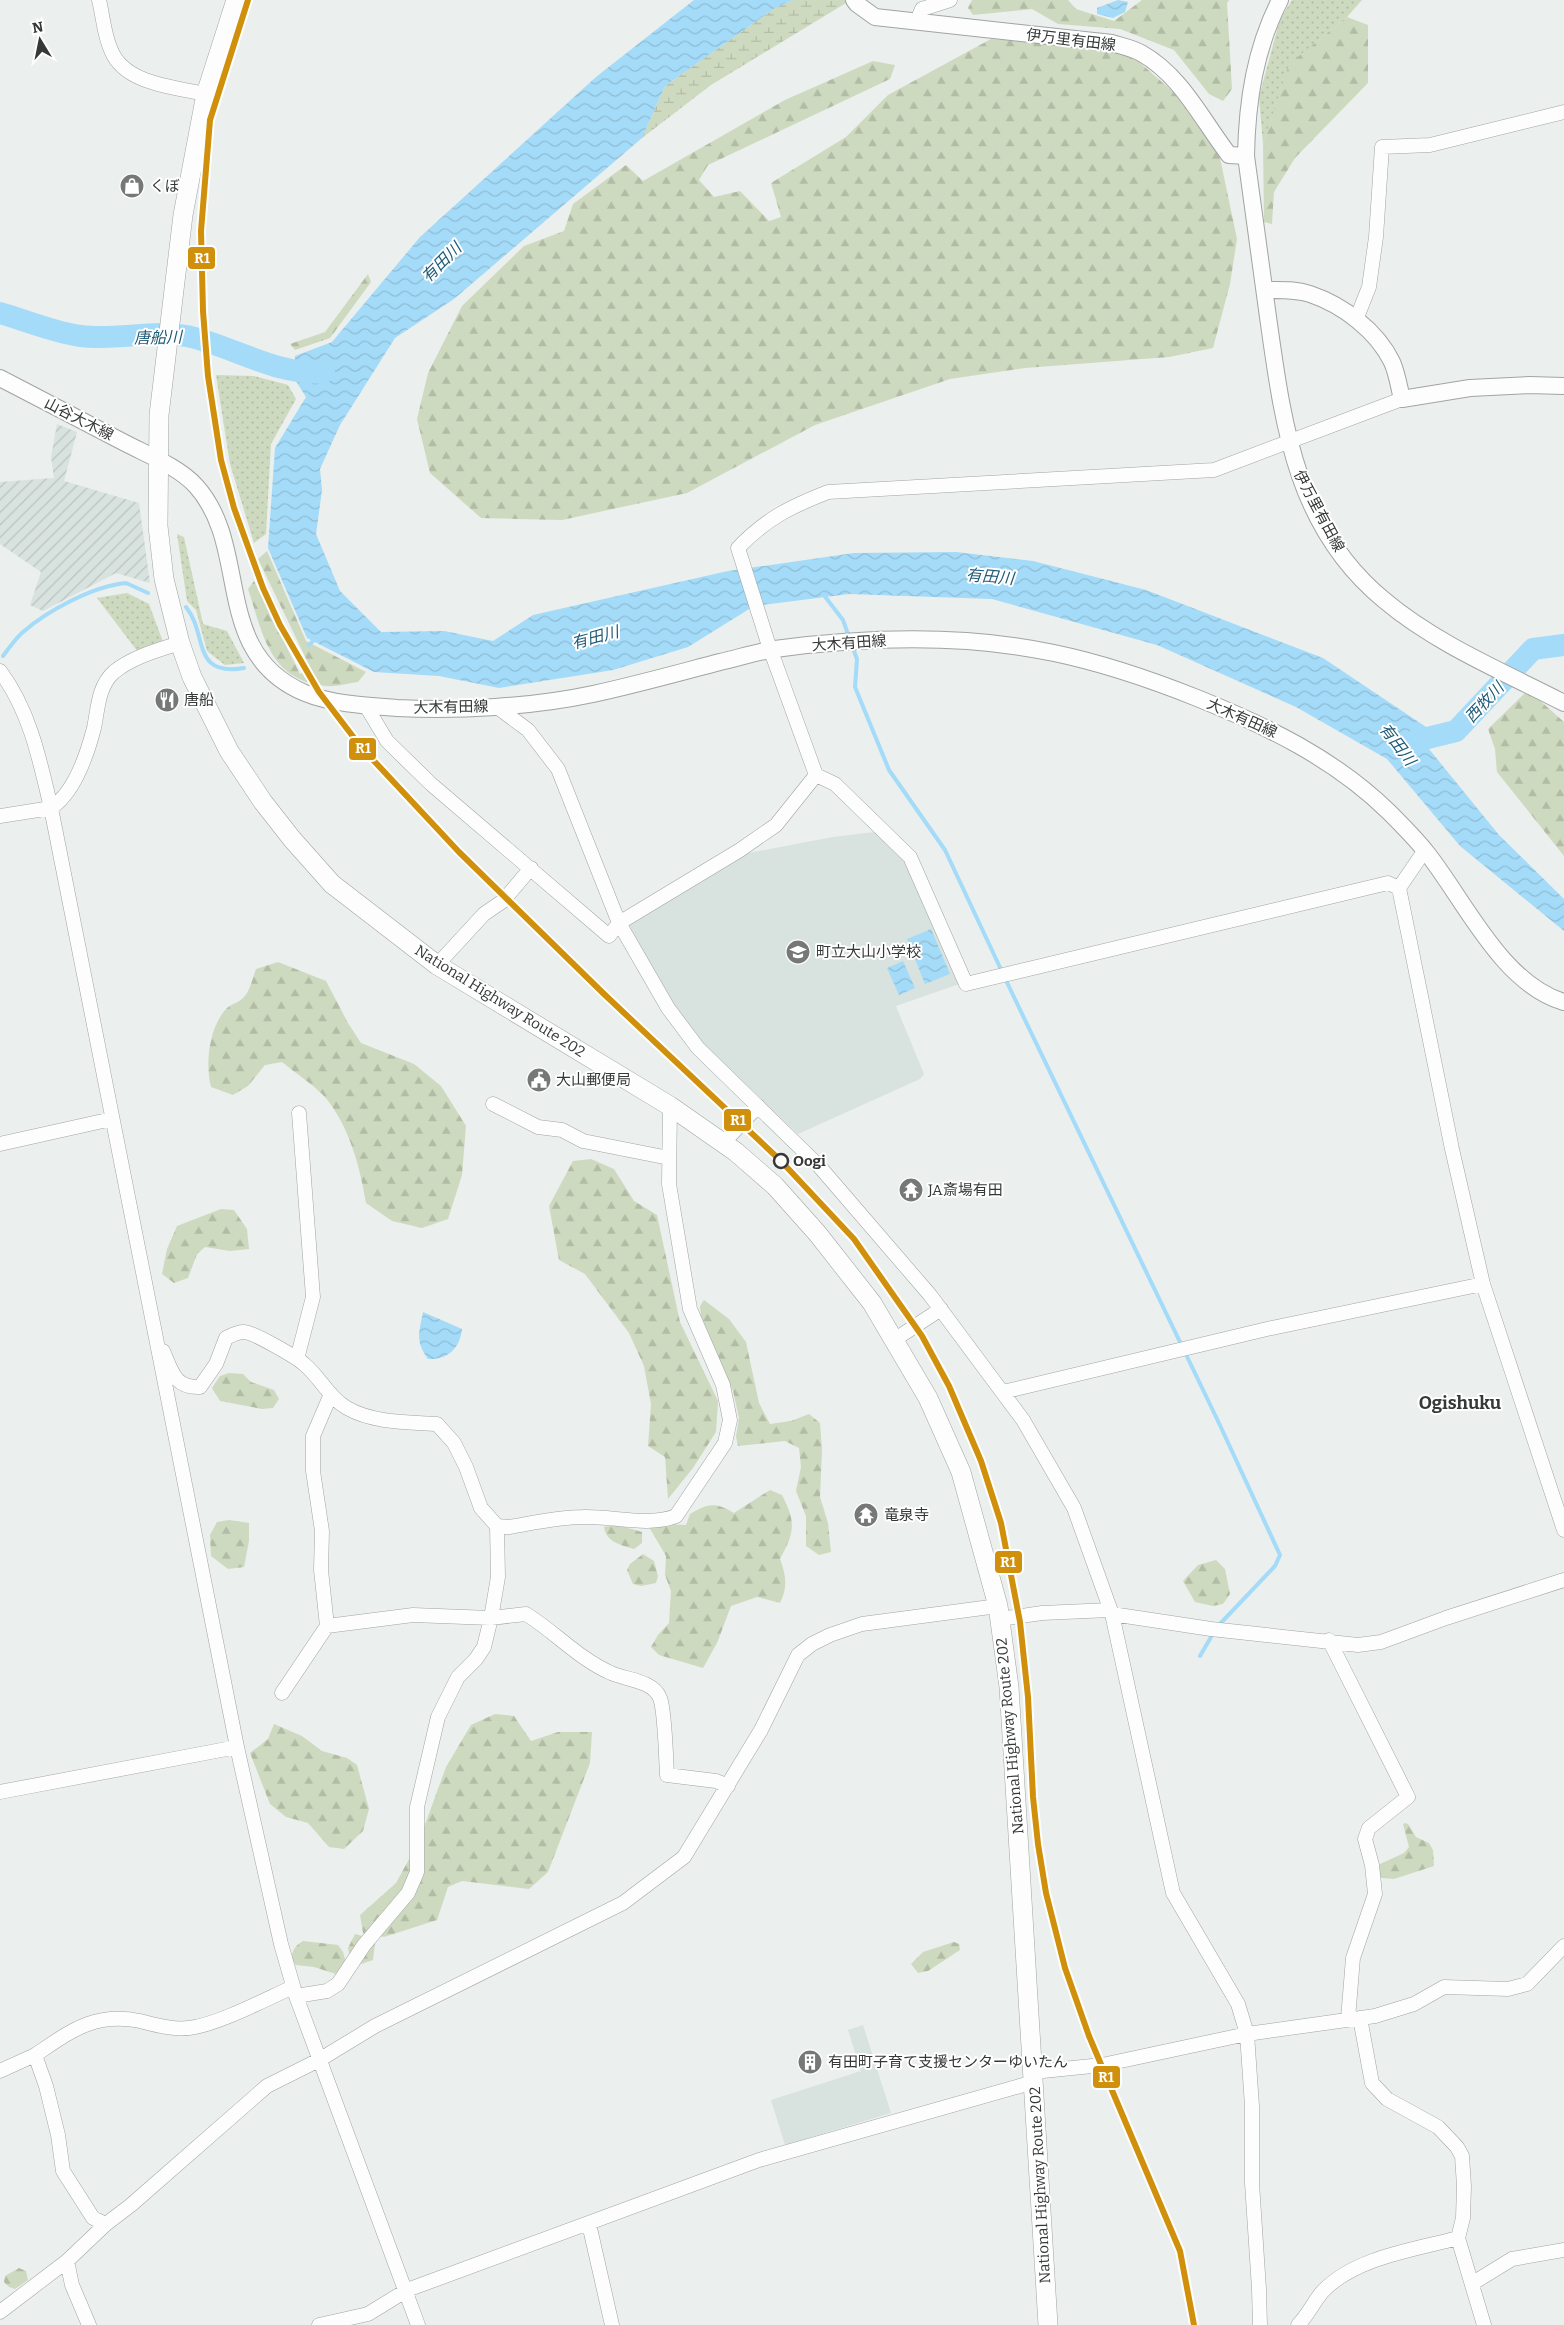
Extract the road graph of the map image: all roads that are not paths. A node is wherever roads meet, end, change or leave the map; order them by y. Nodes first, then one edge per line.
1 (99, 0) edge
2 (236, 0) edge
3 (950, 0) edge
4 (1280, 0) edge
5 (855, 2) edge
6 (916, 21) junction
7 (206, 94) junction
8 (1564, 112) edge
9 (1246, 156) junction
10 (1265, 290) junction
11 (1356, 320) junction
12 (0, 378) edge
13 (1564, 386) edge
14 (1402, 399) junction
15 (1288, 443) junction
16 (158, 460) junction
17 (180, 643) junction
18 (770, 650) junction
19 (0, 671) edge
20 (1564, 703) edge
21 (366, 706) junction
22 (497, 707) junction
23 (816, 774) junction
24 (51, 808) junction
25 (0, 816) edge
26 (1426, 850) junction
27 (531, 868) junction
28 (1399, 888) junction
29 (620, 923) junction
30 (436, 965) junction
31 (1564, 1002) edge
32 (493, 1104) dead end
33 (670, 1106) junction
34 (758, 1106) junction
35 (299, 1113) dead end
36 (112, 1119) junction
37 (723, 1143) junction
38 (0, 1144) edge
39 (669, 1158) junction
40 (1483, 1284) junction
41 (941, 1309) junction
42 (153, 1328) junction
43 (894, 1340) junction
44 (297, 1359) junction
45 (1004, 1392) junction
46 (331, 1394) junction
47 (497, 1526) junction
48 (1564, 1530) edge
49 (1564, 1580) edge
50 (999, 1612) junction
51 (1111, 1612) junction
52 (491, 1618) junction
53 (327, 1626) junction
54 (1329, 1640) junction
55 (282, 1693) dead end
56 (237, 1747) junction
57 (728, 1786) junction
58 (0, 1792) edge
59 (1564, 1946) edge
60 (294, 1992) junction
61 (1354, 2018) junction
62 (1247, 2034) junction
63 (35, 2055) junction
64 (319, 2060) junction
65 (0, 2071) edge
66 (1034, 2077) junction
67 (106, 2224) junction
68 (589, 2224) junction
69 (1458, 2238) junction
70 (1564, 2250) edge
71 (67, 2262) junction
72 (1473, 2283) junction
73 (407, 2290) junction
74 (0, 2312) edge
75 (89, 2325) edge
76 (320, 2325) edge
77 (418, 2325) edge
78 (612, 2325) edge
79 (1048, 2325) edge
80 (1260, 2325) edge
81 (1298, 2325) edge
82 (1484, 2325) edge

1 - 7 street
2 - 7 highway, National Highway Route 202
3 - 6 street
4 - 9 main road, 伊万里有田線
5 - 6 main road, 伊万里有田線
6 - 9 main road, 伊万里有田線
7 - 16 highway, National Highway Route 202
8 - 11 street
9 - 10 main road, 伊万里有田線
10 - 11 main road
10 - 15 main road, 伊万里有田線
11 - 14 main road
12 - 16 main road, 山谷大木線
13 - 14 main road
14 - 15 street
15 - 18 street
15 - 20 main road, 伊万里有田線
16 - 17 highway, National Highway Route 202
16 - 21 main road, 大木有田線
17 - 24 street
17 - 30 highway, National Highway Route 202
18 - 22 main road, 大木有田線
18 - 23 street
18 - 26 main road, 大木有田線
19 - 24 street
21 - 22 main road, 大木有田線
21 - 27 street
22 - 29 street
23 - 28 street
23 - 29 street
24 - 25 street
24 - 36 street
26 - 28 street
26 - 31 main road, 大木有田線
27 - 29 street
27 - 30 street
28 - 40 street
29 - 34 street
30 - 33 highway, National Highway Route 202
32 - 39 street
33 - 37 highway, National Highway Route 202
33 - 39 street
34 - 37 street
34 - 41 street
35 - 44 street
36 - 38 street
36 - 42 street
37 - 43 highway, National Highway Route 202
39 - 47 street
40 - 45 street
40 - 48 street
41 - 43 street
41 - 45 street
42 - 44 street
42 - 56 street
43 - 50 highway, National Highway Route 202
44 - 46 street
45 - 51 street
46 - 47 street
46 - 53 street
47 - 52 street
49 - 54 street
50 - 51 street
50 - 57 street
50 - 66 highway, National Highway Route 202
51 - 54 street
51 - 62 street
52 - 53 street
52 - 57 street
52 - 60 street
53 - 55 street
54 - 61 street
56 - 58 street
56 - 60 street
57 - 64 street
59 - 61 street
60 - 63 street
60 - 64 street
61 - 62 street
61 - 69 street
62 - 66 street
62 - 80 street
63 - 65 street
63 - 67 street
64 - 67 street
64 - 73 street
66 - 68 street
66 - 79 highway, National Highway Route 202
67 - 71 street
68 - 73 street
68 - 78 street
69 - 72 street
69 - 81 street
70 - 72 street
71 - 74 street
71 - 75 street
72 - 82 street
73 - 76 street
73 - 77 street

